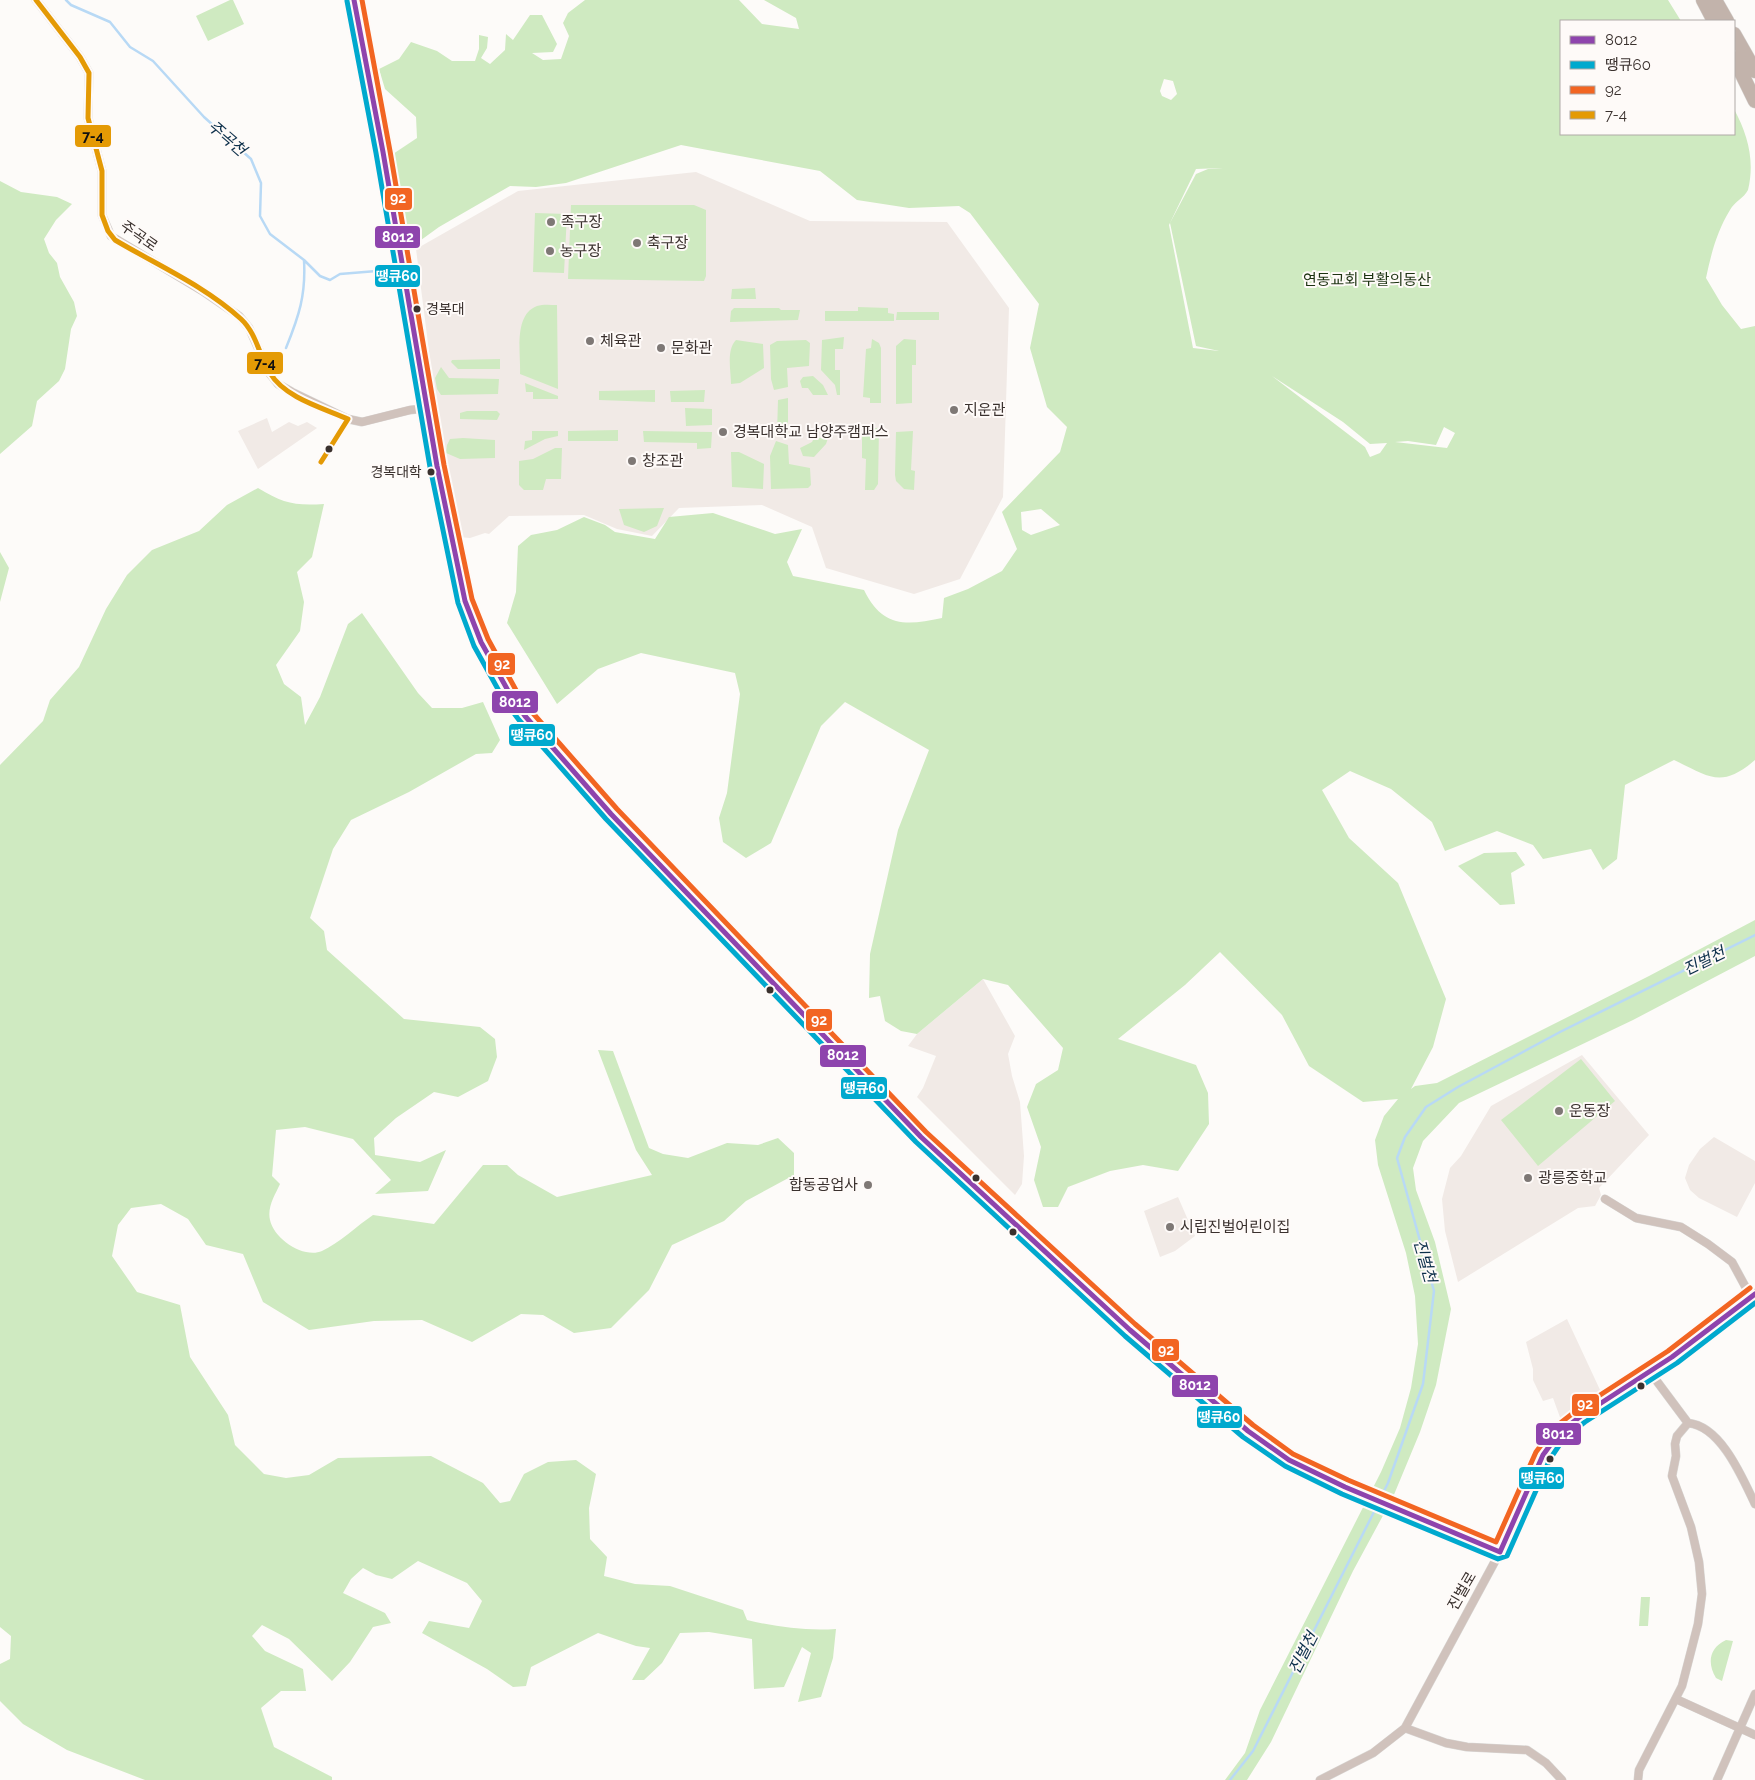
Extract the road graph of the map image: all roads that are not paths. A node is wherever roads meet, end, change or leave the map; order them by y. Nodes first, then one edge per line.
1 (36, 0) edge
2 (354, 0) edge
3 (1703, 0) edge
4 (1714, 0) edge
5 (1713, 20) edge
6 (1726, 20) edge
7 (1735, 36) edge
8 (1735, 60) edge
9 (1755, 71) edge
10 (1755, 100) edge
11 (429, 408) junction
12 (1605, 1199) dead end
13 (1753, 1295) edge
14 (1650, 1372) junction
15 (1688, 1423) junction
16 (1755, 1504) edge
17 (1500, 1552) junction
18 (1755, 1694) edge
19 (1676, 1699) junction
20 (1405, 1728) junction
21 (1739, 1728) junction
22 (1755, 1735) edge
23 (1320, 1780) edge
24 (1562, 1780) edge
25 (1638, 1780) edge
26 (1717, 1780) edge

1 - 11 street, 주곡로
2 - 11 street
3 - 5 highway
4 - 6 highway
7 - 9 highway
8 - 10 highway
11 - 17 street
12 - 13 street
13 - 14 street, 진벌로
14 - 15 street
14 - 17 street, 진벌로
15 - 16 street
15 - 19 street
17 - 20 street, 진벌로
18 - 21 street
19 - 21 street
19 - 25 street
20 - 23 street, 진벌로
20 - 24 street
21 - 22 street
21 - 26 street

